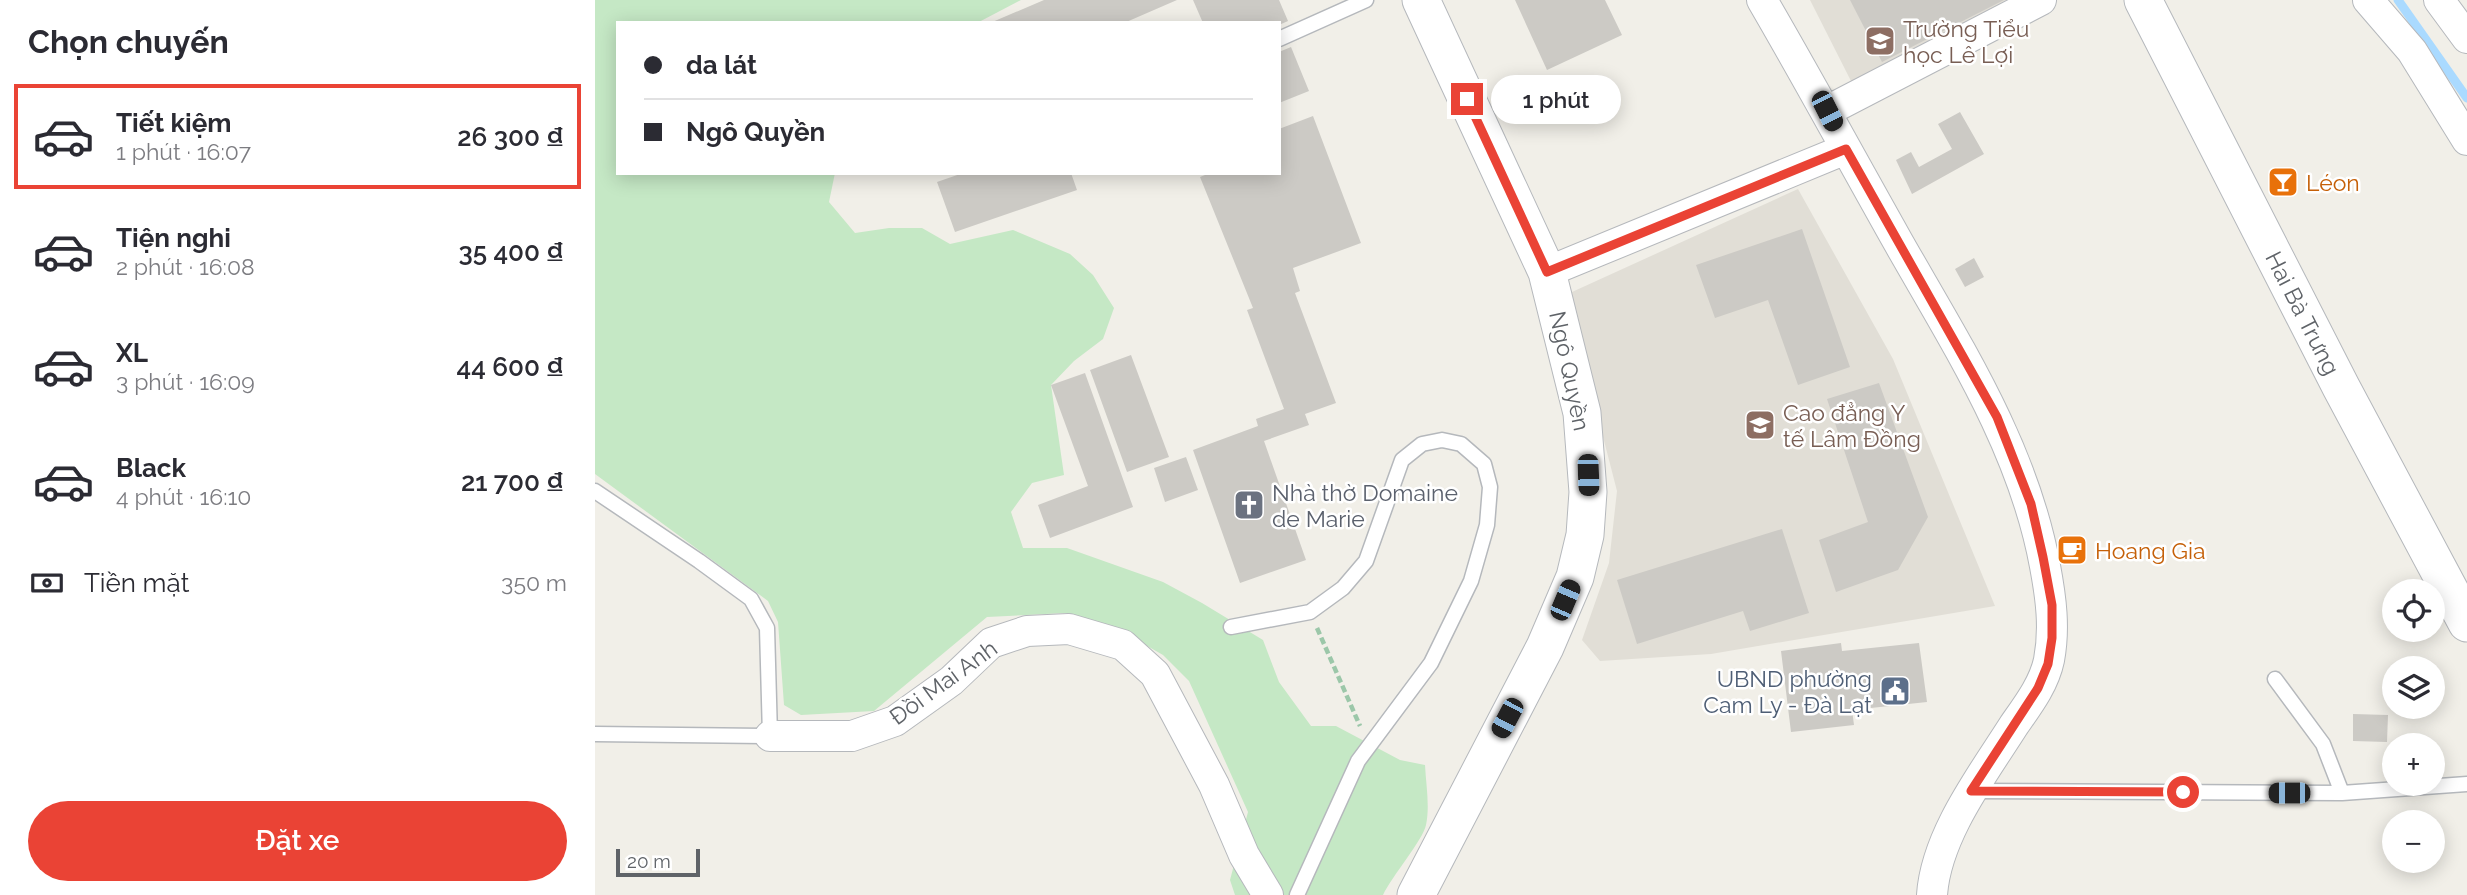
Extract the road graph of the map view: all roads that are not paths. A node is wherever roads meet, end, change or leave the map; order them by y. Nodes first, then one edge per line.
1 (1366, 0) edge
2 (1421, 0) edge
3 (1762, 0) edge
4 (2041, 0) edge
5 (2143, 0) edge
6 (2368, 0) edge
7 (2439, 0) edge
8 (1281, 38) edge
9 (2467, 38) edge
10 (1827, 111) junction
11 (2467, 140) edge
12 (1846, 149) junction
13 (1547, 272) junction
14 (595, 491) edge
15 (2467, 623) edge
16 (1231, 627) dead end
17 (2275, 679) dead end
18 (595, 734) edge
19 (771, 736) junction
20 (2467, 785) edge
21 (1971, 791) junction
22 (2342, 793) junction
23 (1434, 878) edge
24 (1268, 895) edge
25 (1297, 895) edge
26 (1416, 895) edge
27 (1932, 895) edge

1 - 8 lane
2 - 13 street, Ngô Quyền
3 - 10 street
4 - 10 street
5 - 15 street, Hai Bà Trưng
6 - 11 street
7 - 9 street
10 - 12 street
12 - 13 street
12 - 21 street
13 - 23 street, Ngô Quyền
14 - 19 lane
16 - 25 lane
17 - 22 lane
18 - 19 lane, Đồi Mai Anh
19 - 24 street, Đồi Mai Anh
20 - 22 lane
21 - 22 lane
21 - 27 street
23 - 26 street, Ngô Quyền

